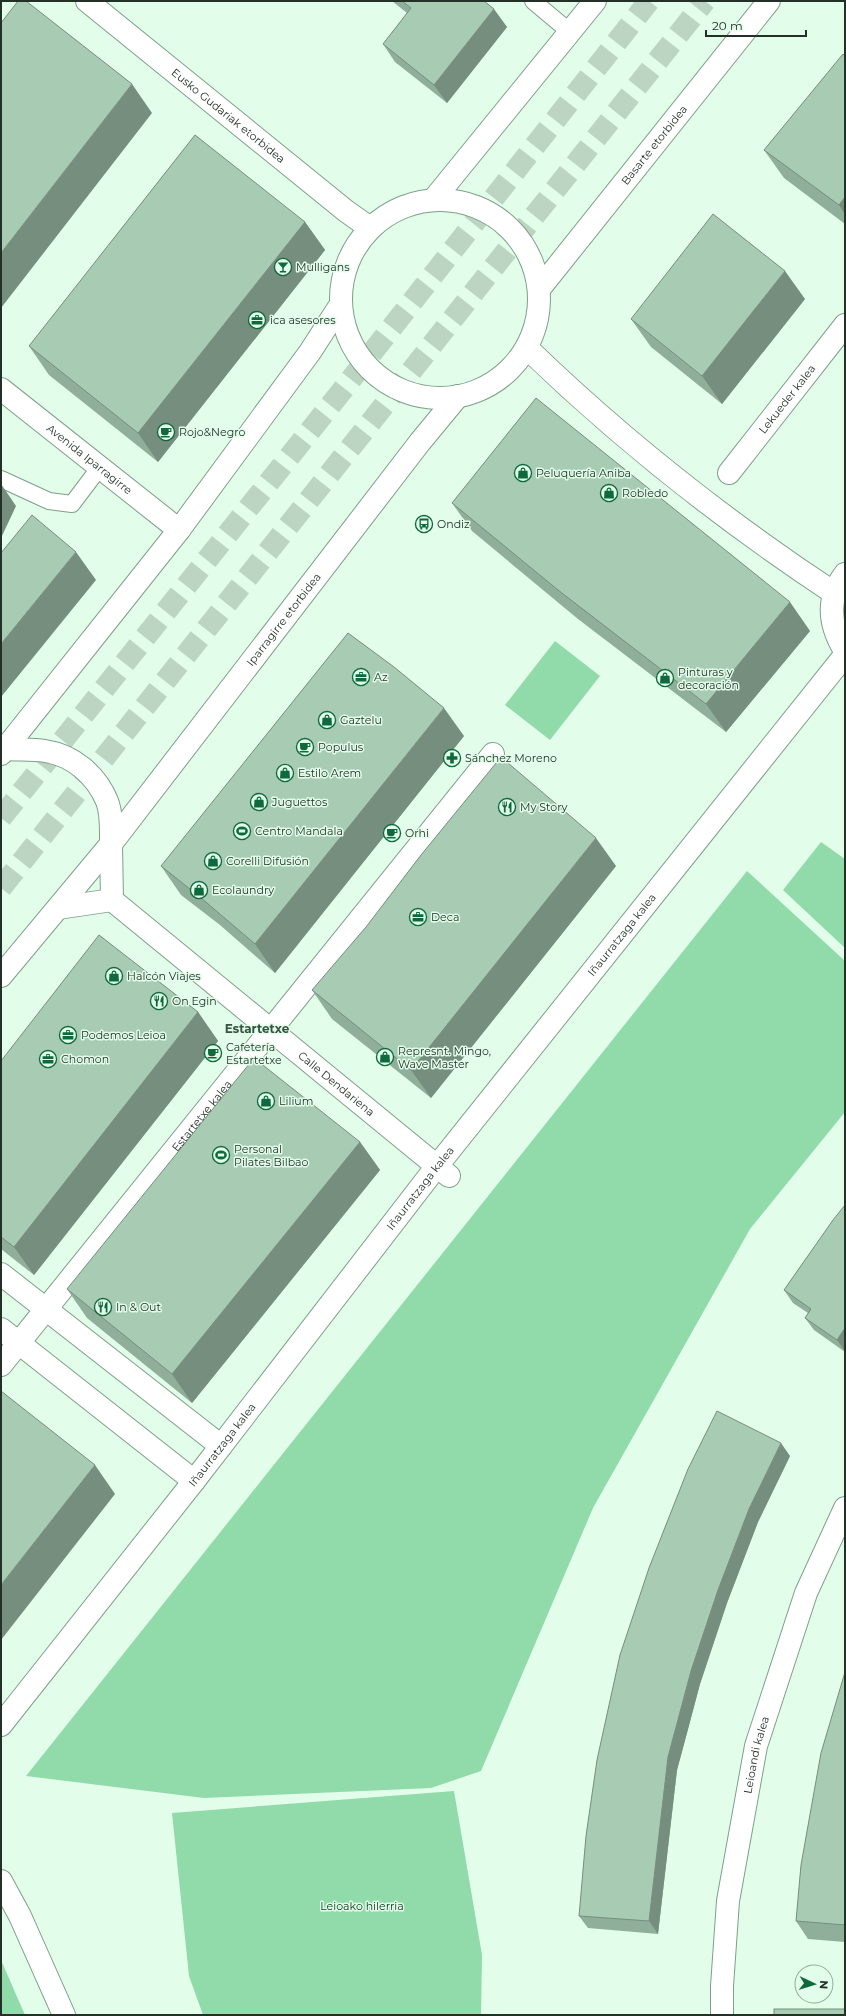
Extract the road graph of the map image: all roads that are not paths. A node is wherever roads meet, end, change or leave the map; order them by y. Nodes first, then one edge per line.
1 (87, 1) edge
2 (533, 1) edge
3 (595, 1) edge
4 (768, 1) edge
5 (570, 32) junction
6 (434, 199) junction
7 (370, 228) junction
8 (540, 288) junction
9 (341, 304) junction
10 (845, 325) edge
11 (527, 348) junction
12 (1, 389) edge
13 (458, 396) junction
14 (100, 467) junction
15 (729, 473) dead end
16 (1, 478) edge
17 (179, 530) junction
18 (845, 574) edge
19 (834, 593) junction
20 (845, 651) edge
21 (845, 655) edge
22 (3, 751) edge
23 (493, 754) dead end
24 (111, 844) junction
25 (112, 900) junction
26 (58, 908) junction
27 (1, 976) edge
28 (272, 1029) junction
29 (443, 1171) junction
30 (1, 1274) edge
31 (46, 1309) junction
32 (1, 1329) edge
33 (18, 1343) junction
34 (1, 1365) edge
35 (221, 1446) junction
36 (194, 1482) junction
37 (845, 1508) edge
38 (1, 1725) edge
39 (1, 1881) edge
40 (64, 2015) edge
41 (722, 2015) edge

1 - 7 street, Eusko Gudariak etorbidea
2 - 5 lane
3 - 5 street
4 - 8 street, Basarte etorbidea
5 - 6 street
6 - 7 street
6 - 8 street
7 - 9 street
8 - 11 street
9 - 13 street
9 - 17 street
10 - 15 street, Lekueder kalea
11 - 13 street
11 - 19 street
12 - 14 street, Avenida Iparragirre
13 - 24 street, Iparragirre etorbidea
14 - 16 lane
14 - 17 street, Avenida Iparragirre
17 - 22 street
18 - 19 street
19 - 20 street
21 - 29 street, Iñaurratzaga kalea
22 - 24 street
23 - 28 street, Estartetxe kalea
24 - 25 street
24 - 26 street, Iparragirre etorbidea
25 - 26 street
25 - 28 street, Calle Dendariena
26 - 27 street
28 - 29 street, Calle Dendariena
28 - 31 street, Estartetxe kalea
29 - 35 street, Iñaurratzaga kalea
30 - 31 street
31 - 33 street, Estartetxe kalea
31 - 35 street
32 - 33 street
33 - 34 street, Estartetxe kalea
33 - 36 street
35 - 36 street, Iñaurratzaga kalea
36 - 38 street, Iñaurratzaga kalea
37 - 41 street, Leioandi kalea
39 - 40 street

